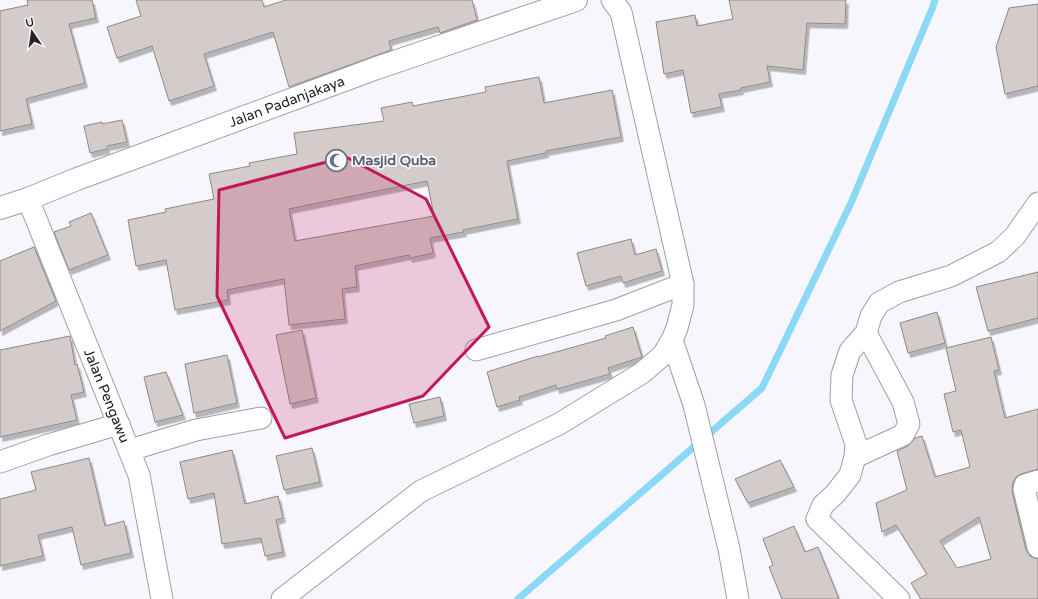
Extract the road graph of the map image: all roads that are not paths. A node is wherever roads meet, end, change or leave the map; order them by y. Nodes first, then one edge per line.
1 (576, 0) edge
2 (618, 4) edge
3 (28, 199) junction
4 (1038, 203) edge
5 (0, 208) edge
6 (683, 284) junction
7 (866, 333) junction
8 (672, 340) junction
9 (476, 350) dead end
10 (260, 418) dead end
11 (119, 424) junction
12 (130, 450) junction
13 (855, 457) junction
14 (0, 462) edge
15 (1038, 481) edge
16 (1038, 547) edge
17 (162, 599) edge
18 (282, 599) edge
19 (738, 599) edge
20 (899, 599) edge

1 - 3 street, Jalan Padanjakaya
2 - 6 street
3 - 5 street, Jalan Padanjakaya
3 - 11 street, Jalan Pengawu
4 - 7 street
6 - 8 street
6 - 9 street
7 - 13 street
7 - 13 street
8 - 18 street
8 - 19 street
10 - 12 street
11 - 12 street, Jalan Pengawu
11 - 14 street
12 - 17 street, Jalan Pengawu
13 - 20 street
15 - 16 street

